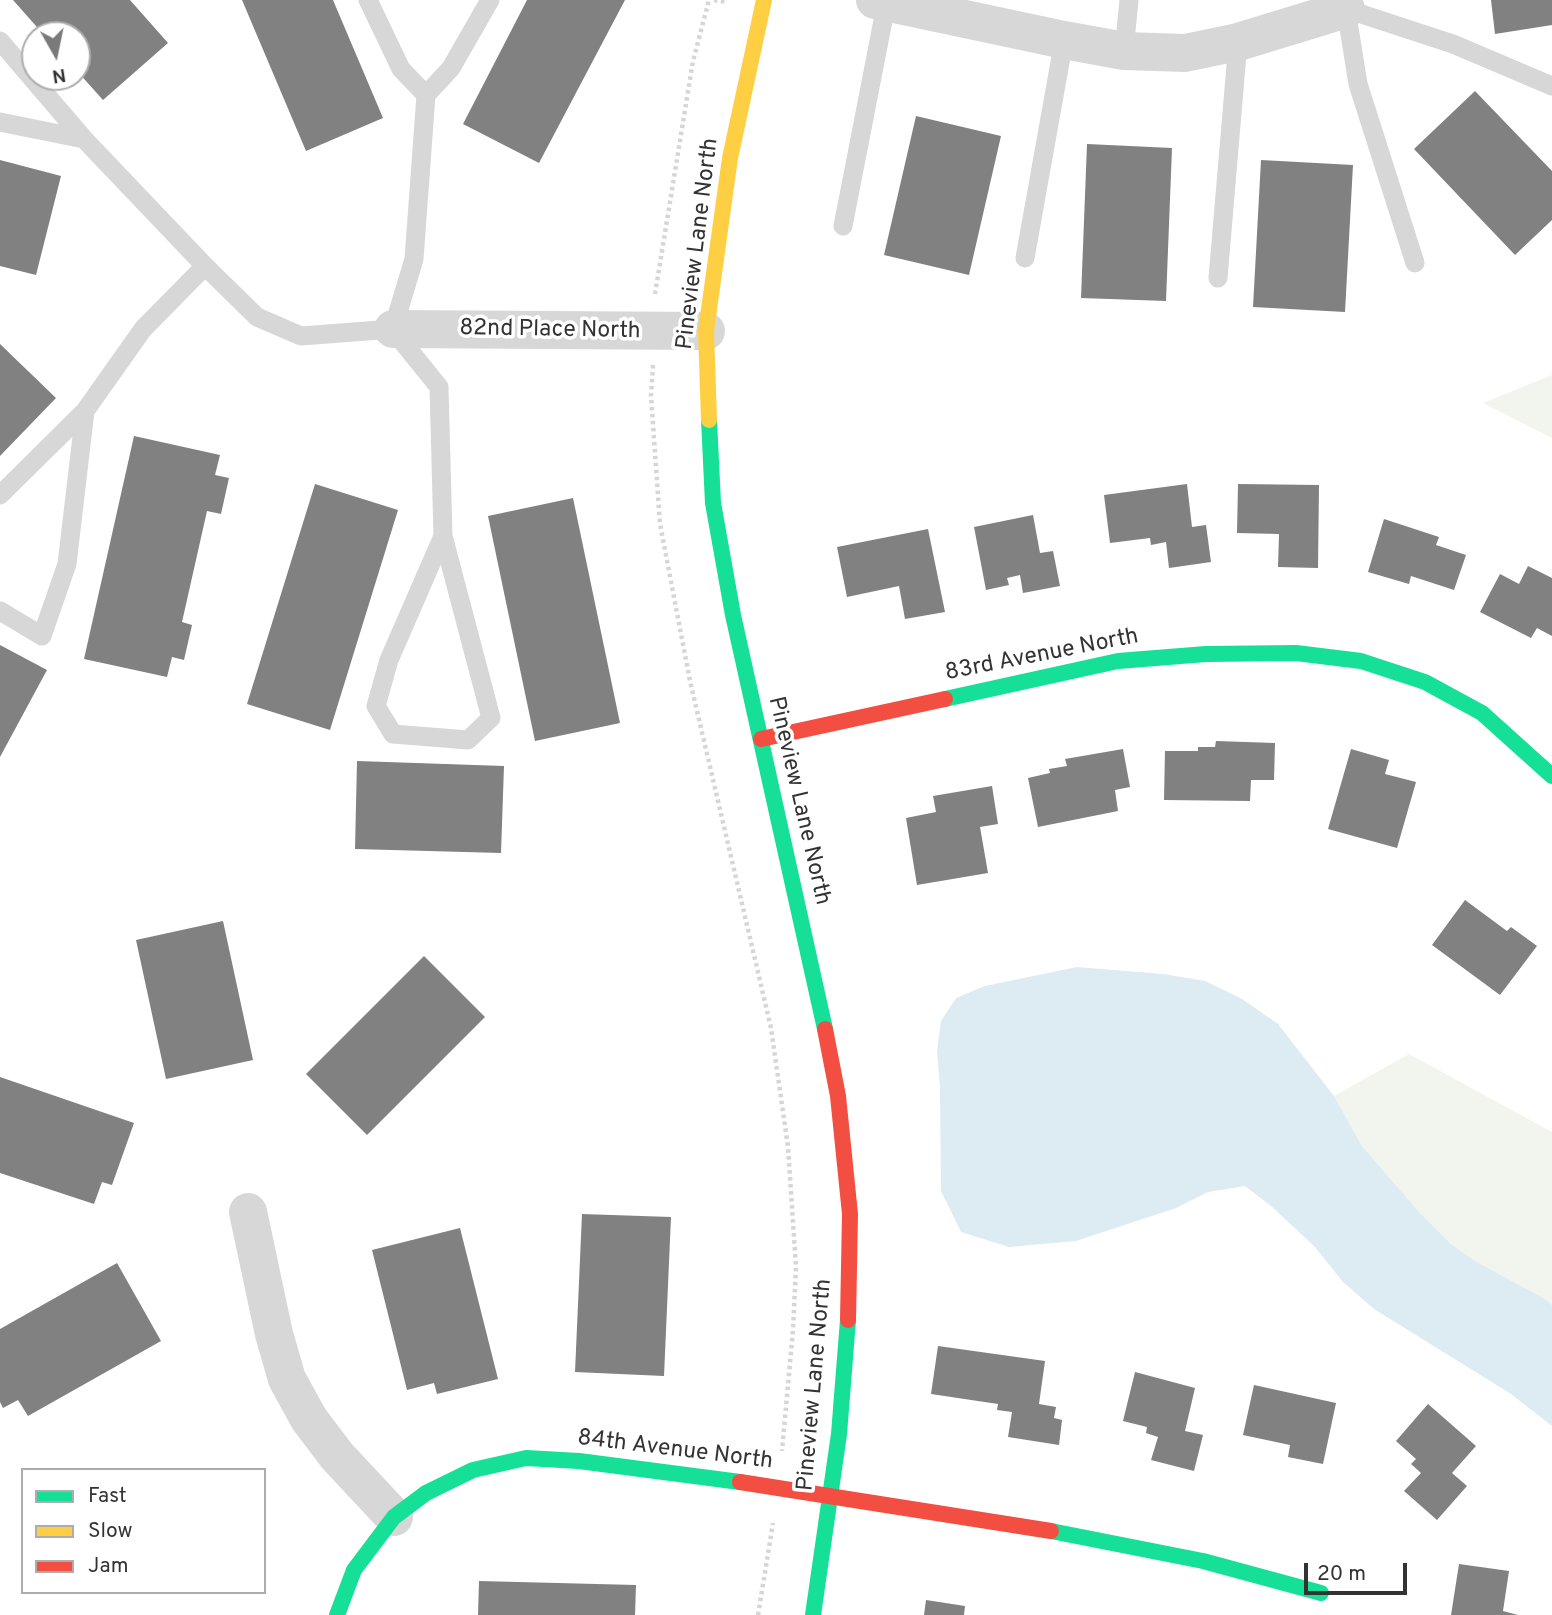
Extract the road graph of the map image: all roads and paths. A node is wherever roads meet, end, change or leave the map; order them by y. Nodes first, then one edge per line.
1 (368, 0) edge
2 (491, 0) edge
3 (709, 0) edge
4 (764, 0) edge
5 (1129, 0) edge
6 (883, 1) edge
7 (1350, 3) edge
8 (1064, 40) junction
9 (0, 41) edge
10 (1238, 42) junction
11 (1124, 51) junction
12 (1552, 86) edge
13 (426, 95) junction
14 (0, 122) edge
15 (84, 139) junction
16 (842, 226) dead end
17 (1025, 258) dead end
18 (1415, 263) dead end
19 (205, 266) junction
20 (1218, 278) dead end
21 (393, 329) junction
22 (706, 331) junction
23 (655, 332) junction
24 (85, 411) junction
25 (0, 495) edge
26 (443, 536) junction
27 (0, 611) edge
28 (761, 739) junction
29 (1552, 776) edge
30 (248, 1212) dead end
31 (777, 1487) junction
32 (830, 1496) junction
33 (394, 1517) junction
34 (1321, 1593) dead end
35 (337, 1615) edge
36 (758, 1615) edge
37 (813, 1615) edge

1 - 13 lane
2 - 13 lane
3 - 23 path
4 - 22 street, Pineview Lane North
5 - 11 lane
6 - 8 street
6 - 16 lane
7 - 10 street
7 - 12 lane
7 - 18 lane
8 - 11 street
8 - 17 lane
9 - 15 lane
10 - 11 street
10 - 20 lane
13 - 21 lane
14 - 15 lane
15 - 19 lane
19 - 21 lane
19 - 24 lane
21 - 23 street, 82nd Place North
21 - 26 lane
22 - 23 street, 82nd Place North
22 - 28 street, Pineview Lane North
23 - 31 path
24 - 25 lane
24 - 27 lane
26 - 26 lane
28 - 29 street, 83rd Avenue North
28 - 32 street, Pineview Lane North
30 - 33 street
31 - 32 street, 84th Avenue North
31 - 33 street, 84th Avenue North
31 - 36 path
32 - 34 street, 84th Avenue North
32 - 37 street, Pineview Lane North
33 - 35 street, 84th Avenue North

